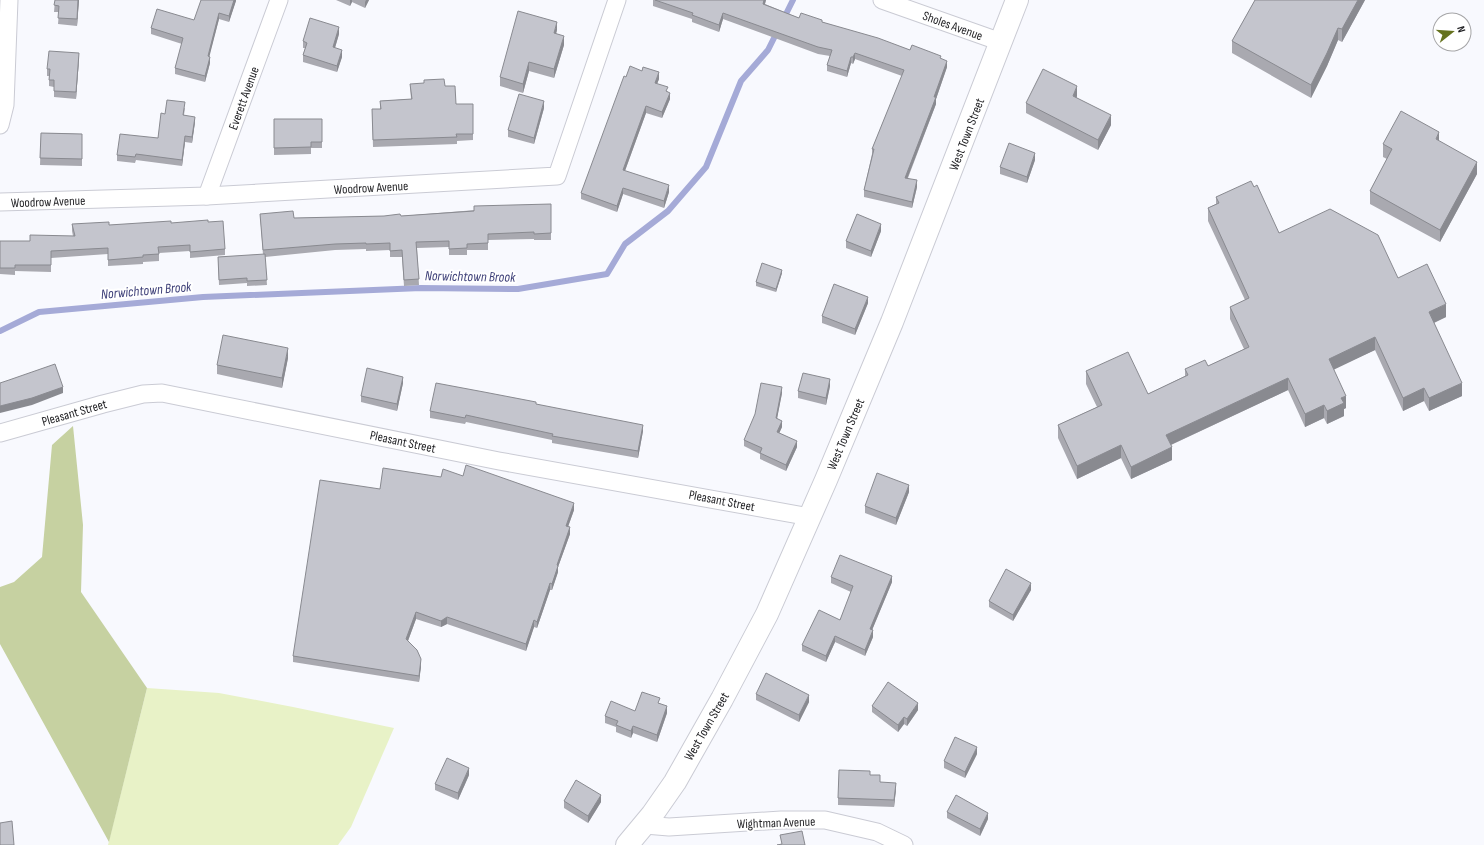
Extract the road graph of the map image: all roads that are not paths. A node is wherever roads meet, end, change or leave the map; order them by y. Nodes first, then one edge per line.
1 (9, 0) edge
2 (279, 0) edge
3 (617, 0) edge
4 (882, 0) edge
5 (1017, 0) edge
6 (1001, 42) junction
7 (0, 125) edge
8 (207, 196) junction
9 (0, 202) edge
10 (0, 433) edge
11 (810, 517) junction
12 (645, 825) junction
13 (627, 845) edge
14 (904, 845) edge

1 - 7 street
2 - 8 street, Everett Avenue
3 - 8 street, Woodrow Avenue
4 - 6 street, Sholes Avenue
5 - 6 main road, West Town Street
6 - 11 main road, West Town Street
8 - 9 street, Woodrow Avenue
10 - 11 street, Pleasant Street
11 - 12 main road, West Town Street
12 - 13 main road, West Town Street
12 - 14 street, Wightman Avenue

